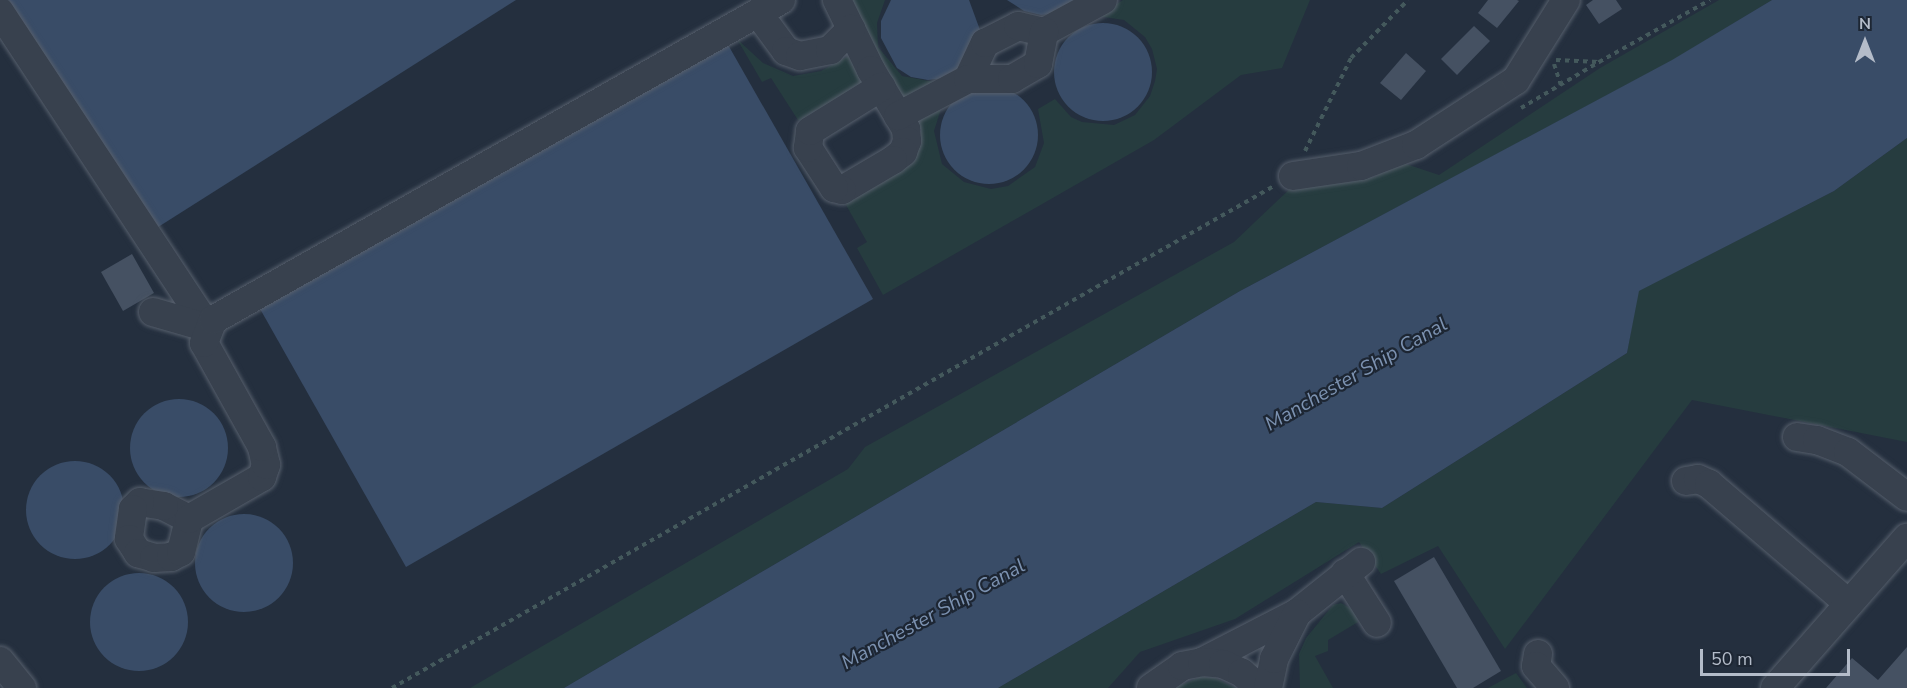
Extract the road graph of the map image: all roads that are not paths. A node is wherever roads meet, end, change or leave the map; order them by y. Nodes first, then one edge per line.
1 (837, 0) edge
2 (1102, 0) edge
3 (1566, 0) edge
4 (770, 6) edge
5 (0, 12) edge
6 (851, 29) junction
7 (1044, 32) junction
8 (968, 79) junction
9 (881, 87) junction
10 (898, 116) junction
11 (1293, 176) road end
12 (153, 312) dead end
13 (208, 328) junction
14 (1797, 437) dead end
15 (1686, 482) dead end
16 (1907, 497) edge
17 (189, 519) dead end
18 (1907, 538) edge
19 (1849, 604) junction
20 (1297, 613) junction
21 (1377, 623) dead end
22 (1538, 654) dead end
23 (0, 661) edge
24 (1202, 662) junction
25 (22, 688) edge
26 (1151, 688) edge
27 (1259, 688) edge
28 (1268, 688) edge
29 (1555, 688) edge
30 (1776, 688) edge

1 - 6 street
2 - 7 street
3 - 11 street
4 - 6 street
4 - 13 street
5 - 13 street
6 - 9 street
7 - 8 street
7 - 8 street
8 - 10 street
9 - 10 street
9 - 10 street
12 - 13 street
13 - 17 street
14 - 16 street
15 - 19 street
18 - 19 street
19 - 30 street
20 - 21 street
20 - 24 street
20 - 28 street
22 - 29 street
23 - 25 street
24 - 26 street
24 - 27 street

